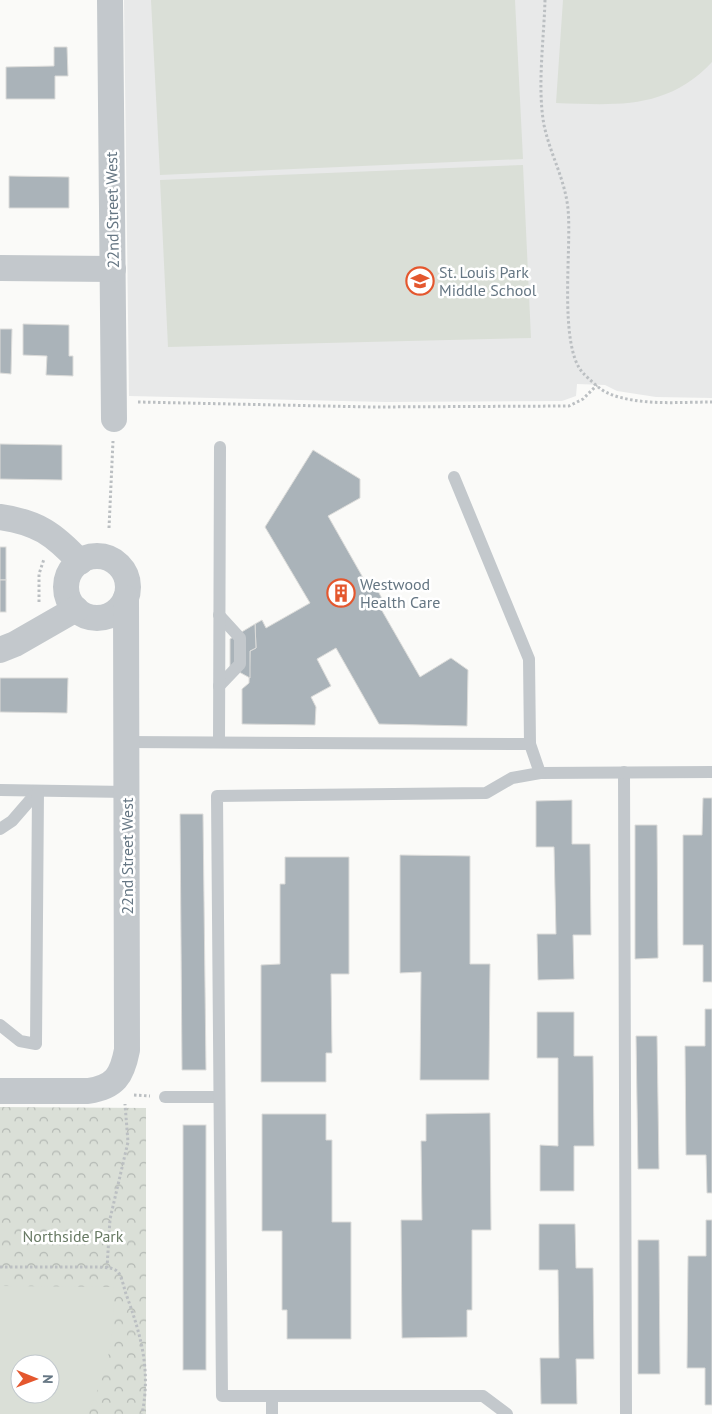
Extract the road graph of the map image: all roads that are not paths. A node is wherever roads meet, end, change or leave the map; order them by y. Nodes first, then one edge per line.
1 (110, 0) edge
2 (0, 268) edge
3 (113, 269) junction
4 (114, 419) road end
5 (220, 447) dead end
6 (454, 477) dead end
7 (0, 517) edge
8 (80, 562) junction
9 (126, 598) junction
10 (76, 609) junction
11 (219, 616) junction
12 (0, 650) edge
13 (219, 686) junction
14 (126, 742) junction
15 (219, 742) junction
16 (530, 744) junction
17 (624, 772) junction
18 (712, 772) edge
19 (540, 773) junction
20 (0, 790) edge
21 (38, 791) junction
22 (127, 792) junction
23 (0, 829) edge
24 (0, 1025) edge
25 (0, 1091) edge
26 (220, 1096) junction
27 (165, 1097) dead end
28 (272, 1397) junction
29 (272, 1414) edge
30 (507, 1414) edge
31 (626, 1414) edge

1 - 3 street, 22nd Street West
2 - 3 street
3 - 4 street, 22nd Street West
5 - 11 lane
6 - 16 lane
7 - 8 street
8 - 9 street
8 - 10 street
9 - 10 street
9 - 14 street, 22nd Street West
10 - 12 street
11 - 13 lane
11 - 13 lane
13 - 15 lane
14 - 15 lane
14 - 22 street, 22nd Street West
15 - 16 lane
16 - 19 lane
17 - 18 lane
17 - 19 lane
17 - 31 lane
19 - 26 lane
20 - 21 lane
21 - 22 lane
21 - 23 lane
21 - 24 lane
22 - 25 street, 22nd Street West
26 - 27 lane
26 - 28 lane
28 - 29 lane
28 - 30 lane

